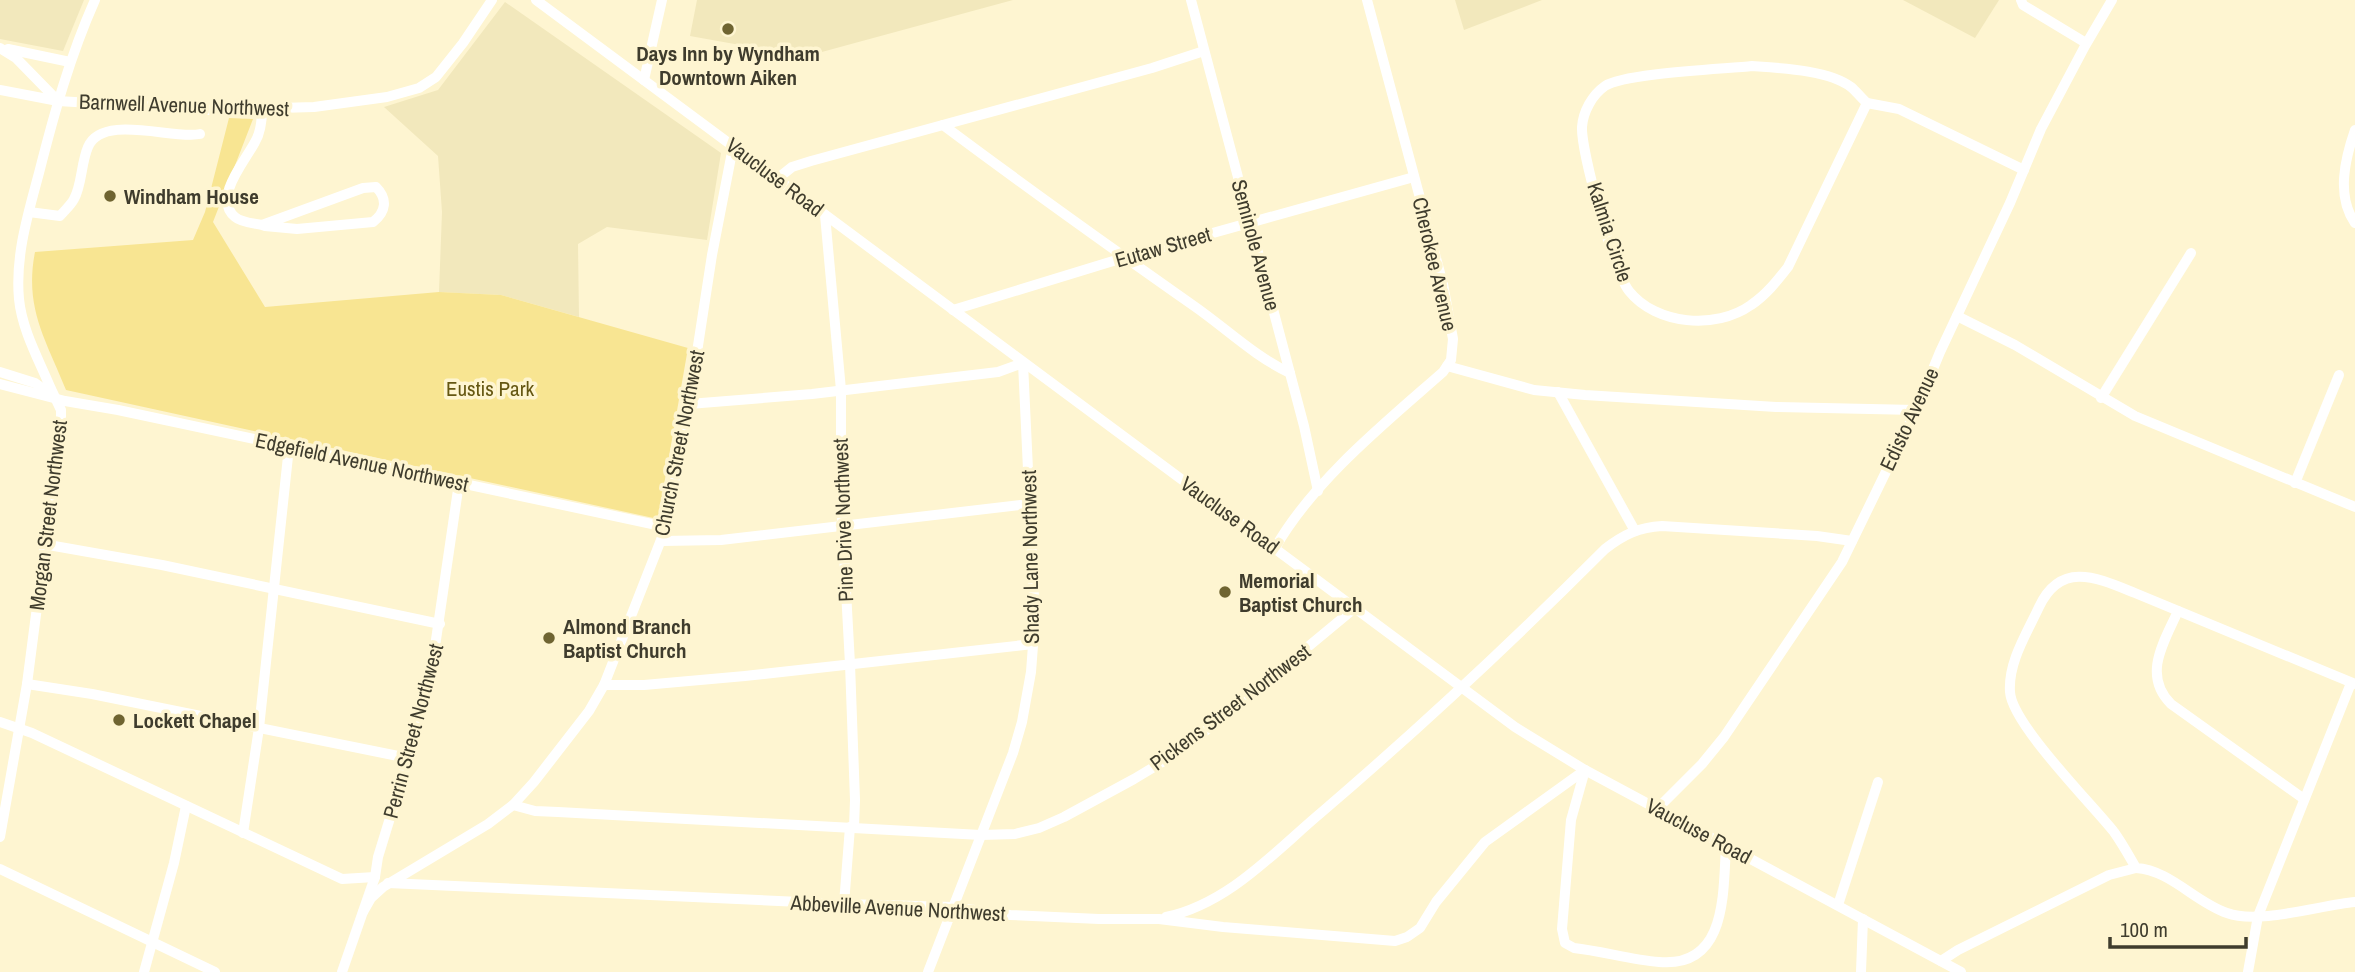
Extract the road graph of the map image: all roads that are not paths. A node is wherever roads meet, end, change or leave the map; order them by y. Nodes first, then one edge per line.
1 (95, 0) edge
2 (492, 0) edge
3 (536, 0) edge
4 (662, 0) edge
5 (1191, 0) edge
6 (1367, 0) edge
7 (2021, 0) edge
8 (2112, 0) edge
9 (2086, 43) junction
10 (0, 47) edge
11 (1204, 51) junction
12 (70, 62) junction
13 (644, 80) junction
14 (1, 94) edge
15 (58, 101) junction
16 (1867, 103) junction
17 (262, 109) junction
18 (943, 125) junction
19 (2355, 130) edge
20 (200, 134) dead end
21 (733, 147) junction
22 (2024, 170) junction
23 (1414, 177) junction
24 (777, 179) junction
25 (29, 212) junction
26 (825, 215) junction
27 (1250, 221) junction
28 (2355, 223) edge
29 (262, 225) junction
30 (2191, 253) dead end
31 (1123, 258) junction
32 (953, 310) junction
33 (1957, 316) junction
34 (1023, 363) junction
35 (1447, 366) junction
36 (0, 372) edge
37 (1290, 373) junction
38 (2339, 375) dead end
39 (0, 384) edge
40 (841, 390) junction
41 (1558, 392) junction
42 (57, 398) junction
43 (2101, 398) junction
44 (688, 404) junction
45 (1916, 410) junction
46 (289, 447) junction
47 (459, 483) junction
48 (2295, 483) junction
49 (1318, 491) junction
50 (1029, 504) junction
51 (2355, 507) edge
52 (843, 526) junction
53 (666, 527) junction
54 (1634, 531) junction
55 (662, 541) junction
56 (1852, 541) junction
57 (43, 544) junction
58 (1275, 548) junction
59 (272, 589) junction
60 (1356, 607) junction
61 (2178, 611) junction
62 (440, 624) junction
63 (1033, 644) junction
64 (850, 664) junction
65 (2353, 683) edge
66 (27, 684) junction
67 (604, 685) junction
68 (1462, 688) junction
69 (0, 722) edge
70 (20, 727) junction
71 (259, 728) junction
72 (408, 758) junction
73 (1585, 770) junction
74 (1878, 782) dead end
75 (2304, 799) junction
76 (513, 805) junction
77 (186, 806) junction
78 (1658, 808) junction
79 (852, 827) junction
80 (243, 833) junction
81 (981, 835) junction
82 (0, 837) edge
83 (1727, 846) junction
84 (2136, 868) junction
85 (0, 869) edge
86 (375, 877) junction
87 (388, 884) junction
88 (2355, 902) edge
89 (844, 904) junction
90 (1838, 905) junction
91 (953, 907) junction
92 (363, 912) junction
93 (2258, 916) junction
94 (1159, 919) junction
95 (1863, 919) junction
96 (152, 942) junction
97 (1941, 961) junction
98 (144, 972) edge
99 (215, 972) edge
100 (342, 972) edge
101 (928, 972) edge
102 (1861, 972) edge
103 (1961, 972) edge
104 (2248, 972) edge

1 - 12 street, Morgan Street Northwest
2 - 17 street, Barnwell Avenue Northwest
3 - 13 street, Vaucluse Road
4 - 13 street
5 - 11 street, Seminole Avenue
6 - 23 street, Cherokee Avenue
7 - 9 street
8 - 9 street, Edisto Avenue
9 - 22 street, Edisto Avenue
10 - 12 street, Barnwell Avenue Northwest
10 - 15 street
11 - 18 street
11 - 27 street, Seminole Avenue
12 - 15 street, Morgan Street Northwest
13 - 21 street, Vaucluse Road
14 - 15 street, Barnwell Avenue Northwest
15 - 17 street, Barnwell Avenue Northwest
15 - 25 street, Morgan Street Northwest
16 - 16 street, Kalmia Circle
16 - 22 street, Kalmia Circle
17 - 29 street
18 - 24 street
18 - 31 street
19 - 28 street
20 - 25 street
21 - 24 street, Vaucluse Road
21 - 44 street, Church Street Northwest
22 - 33 street, Edisto Avenue
23 - 27 street, Eutaw Street
23 - 35 street, Cherokee Avenue
24 - 26 street, Vaucluse Road
25 - 42 street, Morgan Street Northwest
26 - 32 street, Vaucluse Road
26 - 40 street, Pine Drive Northwest
27 - 31 street, Eutaw Street
27 - 37 street, Seminole Avenue
29 - 29 street
30 - 43 street
31 - 32 street, Eutaw Street
31 - 37 street
32 - 34 street, Vaucluse Road
33 - 43 street
33 - 45 street, Edisto Avenue
34 - 40 street
34 - 50 street, Shady Lane Northwest
34 - 58 street, Vaucluse Road
35 - 41 street
35 - 49 street
36 - 42 street, Edgefield Avenue Northwest
37 - 49 street, Seminole Avenue
38 - 48 street
39 - 42 street, Edgefield Avenue Northwest
40 - 44 street
40 - 52 street, Pine Drive Northwest
41 - 45 street
41 - 54 street
42 - 46 street, Edgefield Avenue Northwest
42 - 57 street, Morgan Street Northwest
43 - 48 street
44 - 53 street, Church Street Northwest
45 - 56 street, Edisto Avenue
46 - 47 street, Edgefield Avenue Northwest
46 - 59 street
47 - 53 street, Edgefield Avenue Northwest
47 - 62 street, Perrin Street Northwest
48 - 51 street
49 - 58 street
50 - 52 street
50 - 63 street, Shady Lane Northwest
52 - 55 street
52 - 64 street, Pine Drive Northwest
53 - 55 street, Church Street Northwest
54 - 56 street
54 - 68 street
55 - 67 street, Church Street Northwest
56 - 78 street, Edisto Avenue
57 - 59 street
57 - 66 street, Morgan Street Northwest
58 - 60 street, Vaucluse Road
59 - 62 street
59 - 71 street
60 - 68 street, Vaucluse Road
60 - 81 street, Pickens Street Northwest
61 - 65 street
61 - 75 street
61 - 84 street
62 - 72 street, Perrin Street Northwest
63 - 64 street
63 - 81 street, Shady Lane Northwest
64 - 67 street
64 - 79 street, Pine Drive Northwest
65 - 75 street
66 - 70 street, Morgan Street Northwest
66 - 71 street
67 - 76 street, Church Street Northwest
68 - 73 street, Vaucluse Road
68 - 94 street
69 - 70 street
70 - 77 street
70 - 82 street, Morgan Street Northwest
71 - 72 street
71 - 80 street
72 - 86 street, Perrin Street Northwest
73 - 78 street, Vaucluse Road
73 - 83 street
73 - 94 street, Abbeville Avenue Northwest
74 - 90 street
75 - 93 street
76 - 79 street, Pickens Street Northwest
76 - 87 street, Church Street Northwest
77 - 80 street
77 - 96 street
78 - 83 street, Vaucluse Road
79 - 81 street, Pickens Street Northwest
79 - 89 street, Pine Drive Northwest
80 - 86 street
81 - 91 street, Shady Lane Northwest
83 - 90 street, Vaucluse Road
84 - 93 street
84 - 97 street
85 - 96 street
86 - 92 street, Perrin Street Northwest
87 - 89 street, Abbeville Avenue Northwest
87 - 92 street, Church Street Northwest
88 - 93 street
89 - 91 street, Abbeville Avenue Northwest
90 - 95 street, Vaucluse Road
91 - 94 street, Abbeville Avenue Northwest
91 - 101 street, Shady Lane Northwest
92 - 100 street, Perrin Street Northwest
93 - 104 street
95 - 97 street, Vaucluse Road
95 - 102 street
96 - 98 street
96 - 99 street
97 - 103 street, Vaucluse Road

